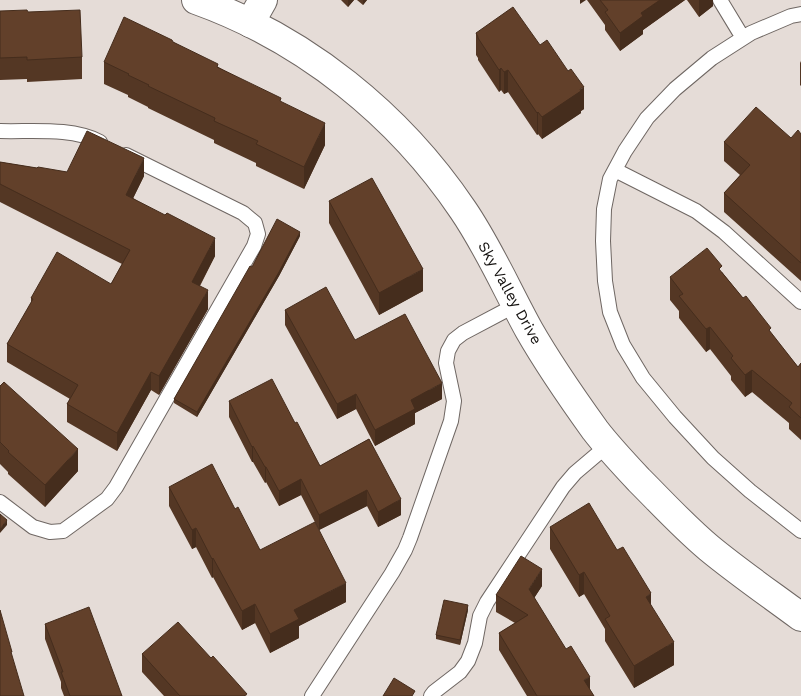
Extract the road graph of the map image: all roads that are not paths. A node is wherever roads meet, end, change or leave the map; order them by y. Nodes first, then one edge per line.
1 (196, 0) edge
2 (720, 0) edge
3 (256, 12) edge
4 (801, 14) edge
5 (743, 38) junction
6 (0, 131) edge
7 (615, 170) junction
8 (801, 302) edge
9 (516, 305) junction
10 (608, 445) junction
11 (0, 502) edge
12 (801, 531) edge
13 (801, 617) edge
14 (312, 696) edge
15 (432, 696) edge

1 - 3 street, Sky Valley Drive
2 - 5 lane
3 - 9 street, Sky Valley Drive
4 - 5 lane
5 - 7 lane
6 - 11 lane
7 - 8 lane
7 - 12 lane
9 - 10 street, Sky Valley Drive
9 - 14 lane
10 - 13 street, Sky Valley Drive
10 - 15 lane

